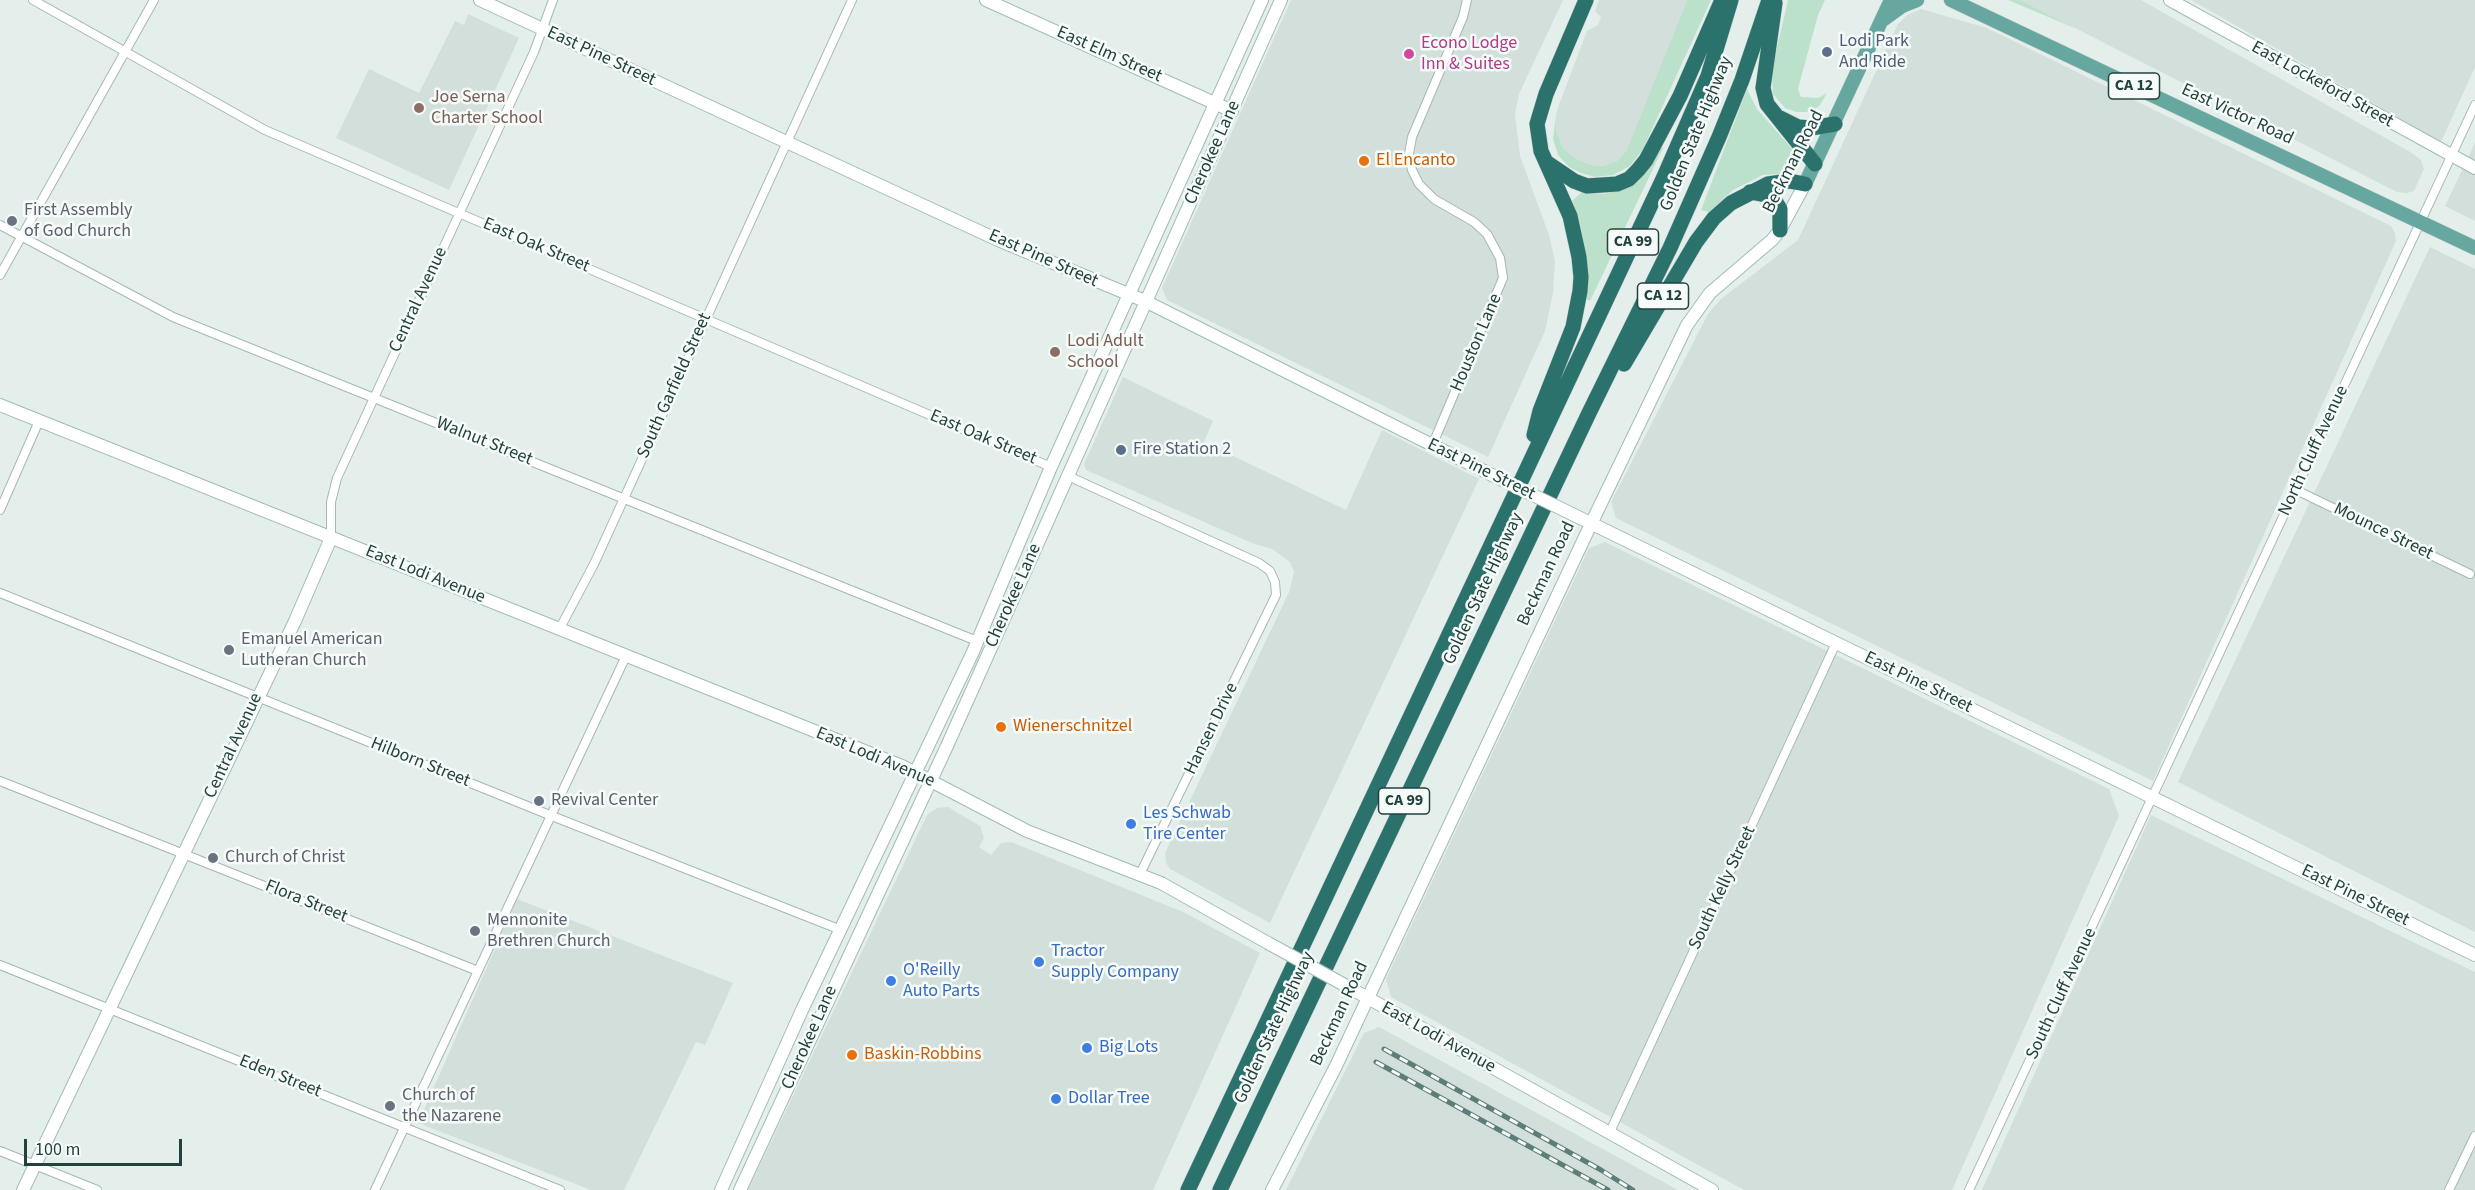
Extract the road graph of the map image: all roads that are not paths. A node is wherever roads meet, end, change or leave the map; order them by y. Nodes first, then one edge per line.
1 (33, 0) edge
2 (154, 0) edge
3 (480, 0) edge
4 (553, 0) edge
5 (852, 0) edge
6 (986, 0) edge
7 (1262, 0) edge
8 (1281, 0) edge
9 (1467, 0) edge
10 (1586, 0) edge
11 (1722, 0) edge
12 (1731, 0) edge
13 (1769, 0) edge
14 (1776, 0) edge
15 (1891, 0) edge
16 (1917, 0) edge
17 (1951, 0) edge
18 (2170, 0) edge
19 (1883, 20) junction
20 (543, 30) junction
21 (124, 52) junction
22 (1215, 104) junction
23 (2475, 105) edge
24 (1232, 111) junction
25 (1773, 113) junction
26 (1835, 124) junction
27 (786, 142) junction
28 (2452, 154) junction
29 (1546, 161) junction
30 (1815, 164) junction
31 (2475, 168) edge
32 (1805, 184) junction
33 (1750, 192) junction
34 (460, 213) junction
35 (2420, 222) junction
36 (0, 225) edge
37 (1780, 230) junction
38 (21, 237) junction
39 (2475, 248) edge
40 (0, 275) edge
41 (1128, 296) junction
42 (1145, 302) junction
43 (705, 318) junction
44 (374, 397) junction
45 (0, 405) edge
46 (1589, 413) junction
47 (39, 421) junction
48 (1432, 446) junction
49 (1051, 467) junction
50 (1068, 476) junction
51 (1523, 479) junction
52 (2296, 490) junction
53 (624, 499) junction
54 (0, 510) edge
55 (1591, 524) junction
56 (331, 538) junction
57 (2470, 574) dead end
58 (0, 593) edge
59 (560, 628) junction
60 (977, 641) junction
61 (1836, 643) junction
62 (626, 656) junction
63 (257, 696) junction
64 (916, 773) junction
65 (0, 781) edge
66 (931, 781) junction
67 (2151, 796) junction
68 (552, 816) junction
69 (183, 852) junction
70 (1140, 874) junction
71 (842, 930) junction
72 (2475, 955) edge
73 (0, 965) edge
74 (478, 971) junction
75 (1367, 998) junction
76 (109, 1008) junction
77 (405, 1128) junction
78 (1609, 1134) junction
79 (2475, 1136) edge
80 (0, 1151) edge
81 (36, 1165) junction
82 (23, 1190) edge
83 (97, 1190) edge
84 (375, 1190) edge
85 (560, 1190) edge
86 (721, 1190) edge
87 (740, 1190) edge
88 (1188, 1190) edge
89 (1220, 1190) edge
90 (1272, 1190) edge
91 (1712, 1190) edge
92 (1969, 1190) edge
93 (2448, 1190) edge

1 - 21 street, East Oak Street
2 - 21 street
3 - 20 street, East Pine Street
4 - 20 street, Central Avenue
5 - 27 street, South Garfield Street
6 - 22 street, East Elm Street
7 - 22 street, Cherokee Lane
8 - 24 street, Cherokee Lane
9 - 48 street, Houston Lane
10 - 29 highway
11 - 29 highway
12 - 51 highway, Golden State Highway / CA 99
13 - 46 highway, Golden State Highway / CA 99
14 - 25 highway
15 - 19 main road, Beckman Road
16 - 19 main road
17 - 35 main road, East Victor Road / CA 12
18 - 28 street, East Lockeford Street
19 - 26 main road, Beckman Road
20 - 27 street, East Pine Street
20 - 34 street, Central Avenue
21 - 34 street, East Oak Street
21 - 38 street
22 - 24 street, East Elm Street
22 - 41 street, Cherokee Lane
23 - 28 street, North Cluff Avenue
24 - 42 street, Cherokee Lane
25 - 26 highway
25 - 30 highway
26 - 30 main road, Beckman Road
27 - 41 street, East Pine Street
27 - 43 street, South Garfield Street
28 - 31 street, East Lockeford Street
28 - 35 street, North Cluff Avenue
29 - 51 highway
30 - 32 main road, Beckman Road
32 - 33 highway, CA 12
32 - 37 street, Beckman Road
33 - 37 highway
33 - 46 highway, CA 12
34 - 43 street, East Oak Street
34 - 44 street, Central Avenue
35 - 39 main road, East Victor Road / CA 12
35 - 52 street, North Cluff Avenue
36 - 38 street, Walnut Street
37 - 55 street, Beckman Road
38 - 40 street
38 - 44 street, Walnut Street
41 - 42 street, East Pine Street
41 - 49 street, Cherokee Lane
42 - 48 street, East Pine Street
42 - 50 street, Cherokee Lane
43 - 49 street, East Oak Street
43 - 53 street, South Garfield Street
44 - 53 street, Walnut Street
44 - 56 street, Central Avenue
45 - 47 street, East Lodi Avenue
46 - 89 highway, Golden State Highway / CA 99
47 - 54 street
47 - 56 street, East Lodi Avenue
48 - 55 street, East Pine Street, bridge
49 - 60 street, Cherokee Lane
50 - 66 street, Cherokee Lane
50 - 70 street, Hansen Drive
51 - 88 highway, Golden State Highway / CA 99
52 - 57 street, Mounce Street
52 - 67 street, North Cluff Avenue
53 - 59 street, South Garfield Street
53 - 60 street, Walnut Street
55 - 61 street, East Pine Street
55 - 75 street, Beckman Road
56 - 59 street, East Lodi Avenue
56 - 63 street, Central Avenue
58 - 63 street, Hilborn Street
59 - 62 street, East Lodi Avenue
60 - 64 street, Cherokee Lane
61 - 67 street, East Pine Street
61 - 78 street, South Kelly Street
62 - 64 street, East Lodi Avenue
62 - 68 street
63 - 68 street, Hilborn Street
63 - 69 street, Central Avenue
64 - 66 street, East Lodi Avenue
64 - 71 street, Cherokee Lane
65 - 69 street, Flora Street
66 - 70 street, East Lodi Avenue
66 - 87 street, Cherokee Lane
67 - 72 street, East Pine Street
67 - 92 street, South Cluff Avenue
68 - 71 street, Hilborn Street
68 - 74 street
69 - 74 street, Flora Street
69 - 76 street, Central Avenue
70 - 75 street, East Lodi Avenue, bridge
71 - 86 street, Cherokee Lane
73 - 76 street, Eden Street
74 - 77 street
75 - 78 street, East Lodi Avenue
75 - 90 street, Beckman Road
76 - 77 street, Eden Street
76 - 81 street, Central Avenue
77 - 84 street
77 - 85 street, Eden Street
78 - 91 street, East Lodi Avenue
79 - 93 street
80 - 81 street
81 - 82 street, Central Avenue
81 - 83 street

